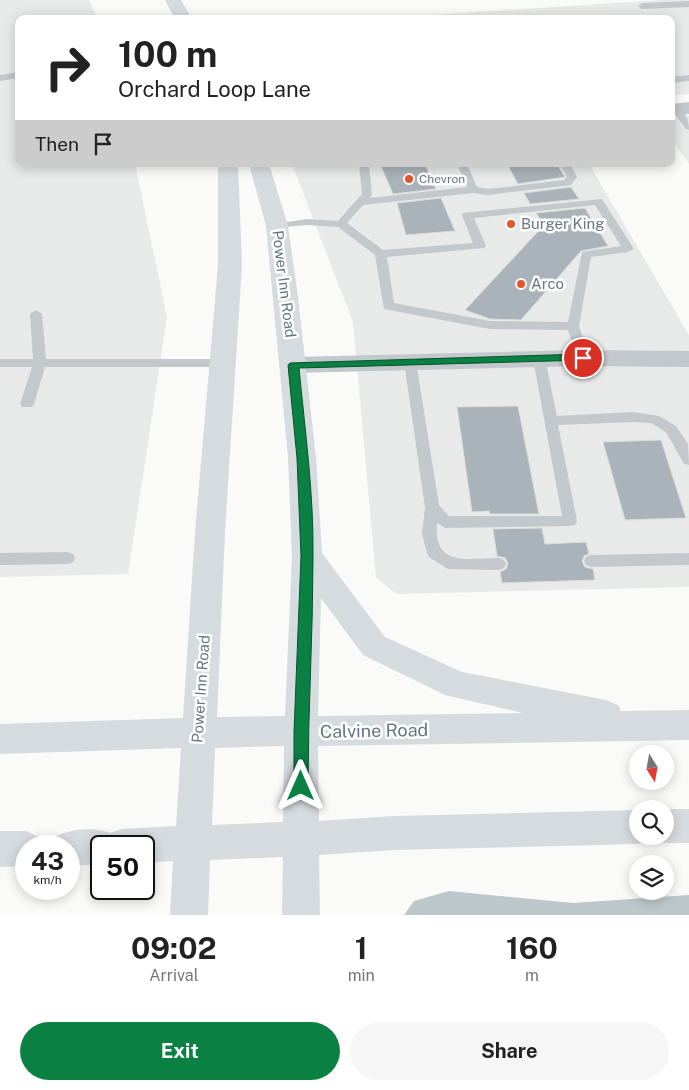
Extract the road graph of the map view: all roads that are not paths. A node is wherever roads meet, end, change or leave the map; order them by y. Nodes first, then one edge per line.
1 (173, 0) edge
2 (689, 4) edge
3 (642, 6) dead end
4 (182, 15) edge
5 (15, 76) edge
6 (0, 78) edge
7 (689, 78) edge
8 (675, 80) edge
9 (679, 109) edge
10 (689, 127) edge
11 (228, 167) edge
12 (260, 167) edge
13 (364, 167) edge
14 (463, 167) edge
15 (567, 167) edge
16 (473, 190) junction
17 (359, 202) junction
18 (341, 224) junction
19 (277, 226) junction
20 (480, 246) joint
21 (381, 254) junction
22 (586, 254) joint
23 (36, 314) dead end
24 (573, 326) junction
25 (583, 358) junction
26 (539, 359) junction
27 (689, 359) edge
28 (40, 362) junction
29 (410, 362) junction
30 (0, 363) edge
31 (223, 364) junction
32 (293, 365) junction
33 (26, 404) dead end
34 (550, 421) junction
35 (689, 460) edge
36 (432, 507) junction
37 (307, 556) junction
38 (68, 558) dead end
39 (0, 559) edge
40 (689, 559) edge
41 (591, 561) dead end
42 (499, 564) dead end
43 (673, 725) edge
44 (301, 732) junction
45 (198, 734) junction
46 (0, 739) edge
47 (674, 826) edge
48 (689, 826) edge
49 (629, 827) edge
50 (301, 840) junction
51 (192, 844) junction
52 (155, 845) edge
53 (15, 848) edge
54 (0, 849) edge
55 (189, 915) edge
56 (301, 915) edge

1 - 4 main road
2 - 3 lane
5 - 6 lane
7 - 8 lane
9 - 10 lane
11 - 31 main road, Power Inn Road
12 - 19 main road, Power Inn Road
13 - 17 lane
14 - 16 lane
15 - 16 lane
16 - 17 lane
17 - 18 lane
18 - 19 lane
18 - 21 lane
19 - 32 main road, Power Inn Road
20 - 21 lane
20 - 22 lane
21 - 24 lane
22 - 24 lane
23 - 28 lane
24 - 25 lane
25 - 26 street
25 - 27 street
26 - 29 street
26 - 34 lane
28 - 30 lane
28 - 31 lane
28 - 33 lane
29 - 32 street
29 - 36 lane
31 - 45 main road, Power Inn Road
32 - 37 main road, Power Inn Road
34 - 35 lane
34 - 36 lane
36 - 42 lane
37 - 43 main road
37 - 44 main road, Power Inn Road
38 - 39 lane
40 - 41 lane
43 - 44 main road, Calvine Road
44 - 45 main road, Calvine Road
44 - 50 main road, Power Inn Road
45 - 46 main road, Calvine Road
45 - 51 main road, Power Inn Road
47 - 48 main road
49 - 50 main road
50 - 51 main road
50 - 56 main road, Power Inn Road
51 - 52 main road
51 - 55 main road, Power Inn Road
53 - 54 main road

